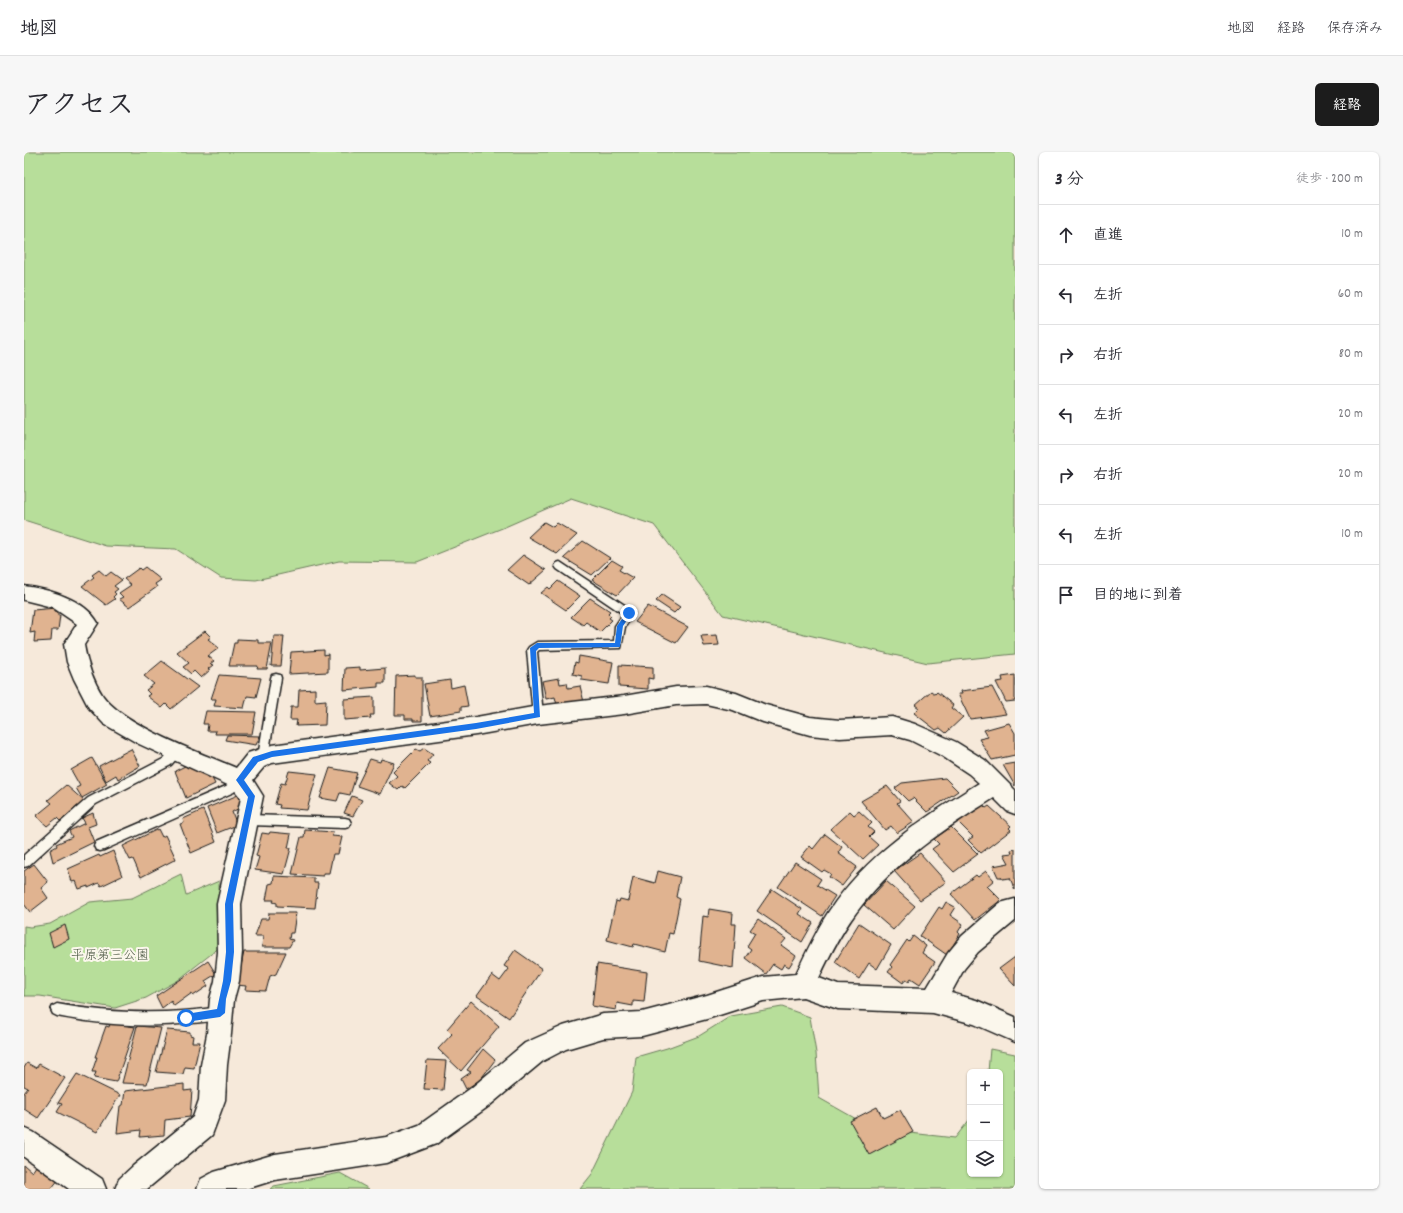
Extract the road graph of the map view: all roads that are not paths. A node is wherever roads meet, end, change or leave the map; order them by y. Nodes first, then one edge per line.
1 (560, 566) dead end
2 (24, 593) edge
3 (276, 678) dead end
4 (538, 715) junction
5 (178, 751) junction
6 (263, 757) junction
7 (240, 780) junction
8 (994, 785) junction
9 (1015, 804) edge
10 (247, 820) junction
11 (345, 823) dead end
12 (100, 846) dead end
13 (24, 862) edge
14 (1015, 910) edge
15 (803, 985) junction
16 (933, 1002) junction
17 (57, 1010) dead end
18 (220, 1013) junction
19 (1015, 1030) edge
20 (24, 1140) edge
21 (92, 1189) edge
22 (129, 1189) edge
23 (211, 1189) edge

1 - 4 lane
2 - 5 street
3 - 6 lane
4 - 6 street
4 - 8 street
5 - 7 street
5 - 13 lane
6 - 7 street
7 - 10 street
7 - 12 lane
8 - 9 street
8 - 15 street
10 - 11 lane
10 - 18 street
14 - 16 street
15 - 16 street
15 - 23 street
16 - 19 street
17 - 18 lane
18 - 22 street
20 - 21 street

